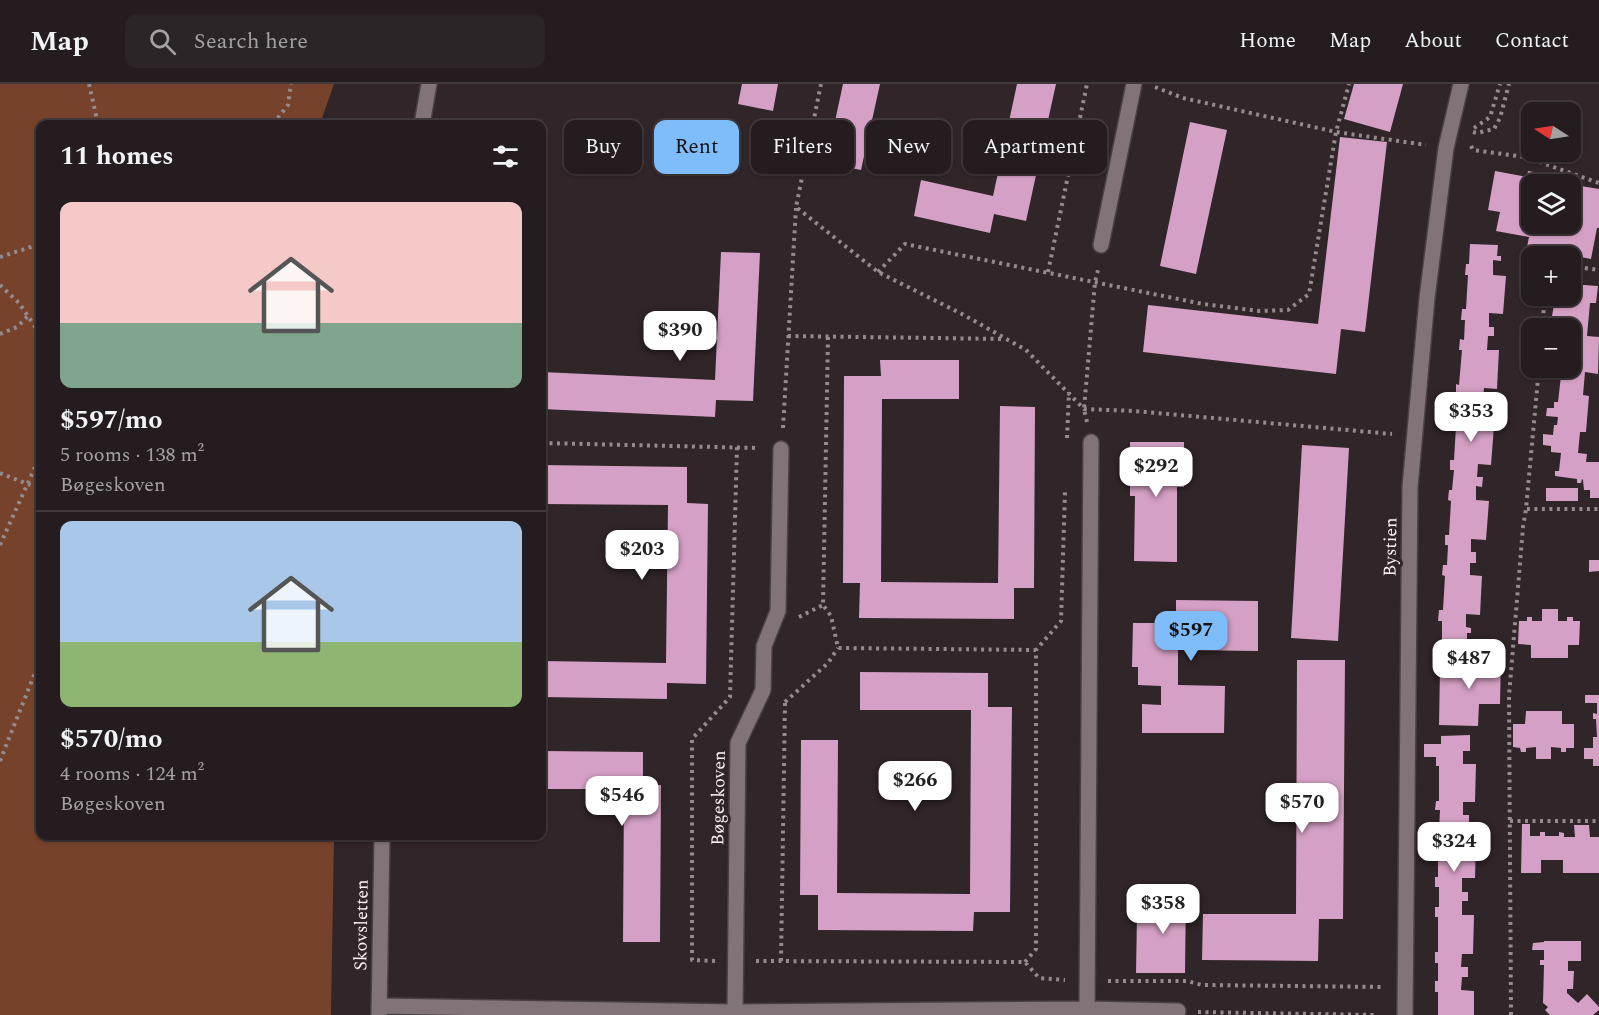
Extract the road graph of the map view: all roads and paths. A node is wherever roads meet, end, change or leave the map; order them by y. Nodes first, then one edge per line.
1 (89, 84) edge
2 (291, 84) edge
3 (429, 84) edge
4 (821, 84) edge
5 (1087, 84) edge
6 (1134, 84) edge
7 (1149, 84) edge
8 (1349, 84) edge
9 (1461, 84) edge
10 (1500, 84) edge
11 (1509, 84) edge
12 (97, 120) edge
13 (276, 120) edge
14 (423, 120) edge
15 (1336, 132) junction
16 (1468, 142) dead end
17 (1446, 148) junction
18 (1521, 157) edge
19 (1537, 162) edge
20 (1599, 183) edge
21 (796, 207) junction
22 (36, 245) edge
23 (1101, 245) joint
24 (0, 256) edge
25 (1581, 268) edge
26 (1599, 270) edge
27 (878, 272) junction
28 (1048, 272) junction
29 (1095, 282) junction
30 (0, 285) edge
31 (28, 316) junction
32 (36, 328) edge
33 (0, 334) edge
34 (788, 336) junction
35 (828, 337) junction
36 (1006, 339) junction
37 (1538, 378) edge
38 (1069, 392) junction
39 (1084, 409) junction
40 (1414, 436) junction
41 (1067, 440) dead end
42 (1091, 442) joint
43 (546, 443) edge
44 (737, 447) junction
45 (781, 448) junction
46 (36, 465) edge
47 (0, 473) edge
48 (27, 484) junction
49 (36, 487) edge
50 (1065, 487) dead end
51 (1526, 509) junction
52 (1599, 509) edge
53 (0, 544) edge
54 (823, 605) junction
55 (794, 624) dead end
56 (838, 648) junction
57 (1036, 650) junction
58 (36, 670) edge
59 (785, 693) dead end
60 (784, 703) junction
61 (0, 761) edge
62 (1510, 821) junction
63 (1599, 821) edge
64 (382, 840) edge
65 (736, 961) junction
66 (781, 961) junction
67 (1025, 962) junction
68 (1087, 982) junction
69 (1405, 987) junction
70 (1087, 1009) junction
71 (379, 1010) edge
72 (1178, 1011) joint
73 (735, 1012) junction
74 (992, 1013) edge
75 (1377, 1015) edge
76 (1405, 1015) edge
77 (1511, 1015) edge

1 - 12 path
2 - 13 path
3 - 14 street
4 - 21 path
5 - 28 path
6 - 23 street
7 - 15 path
8 - 15 path
9 - 17 street, Bystien
10 - 11 path
15 - 17 path
15 - 29 path
16 - 18 path
17 - 40 street, Bystien
19 - 20 path
21 - 27 path
21 - 34 path
22 - 24 path
23 - 29 path
25 - 26 path
27 - 28 path
27 - 36 path
28 - 29 path
29 - 39 path
30 - 31 path
31 - 32 path
31 - 33 path
34 - 35 path
34 - 45 path
35 - 36 path
35 - 54 path
36 - 38 path
37 - 51 path
38 - 39 path
38 - 41 path
39 - 40 path
39 - 42 path
40 - 69 street, Bystien
42 - 68 street
43 - 44 path
44 - 45 path
44 - 65 path
45 - 65 street, Bøgeskoven
46 - 48 path
47 - 48 path
48 - 49 path
48 - 53 path
50 - 57 path
51 - 52 path
51 - 62 path
54 - 55 path
54 - 56 path
56 - 57 path
56 - 60 path
57 - 67 path
58 - 61 path
59 - 60 path
60 - 66 path
62 - 63 path
62 - 77 path
64 - 71 street, Skovsletten
65 - 66 path
65 - 73 street, Bøgeskoven
66 - 67 path
67 - 68 path
68 - 69 path
68 - 70 street
69 - 76 street, Bystien
70 - 72 street
70 - 74 street
71 - 73 street
72 - 75 path
73 - 74 street

